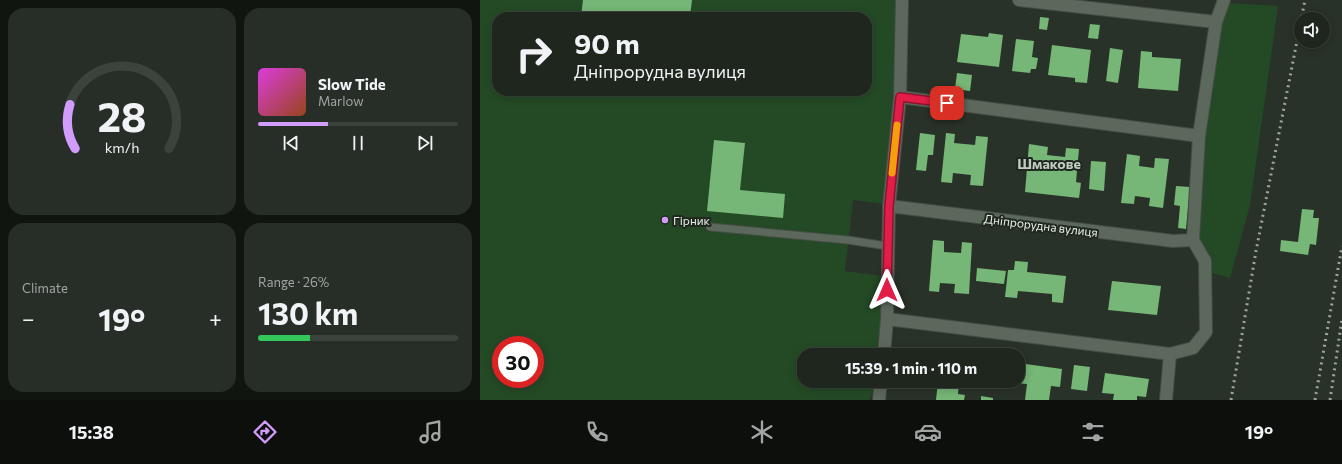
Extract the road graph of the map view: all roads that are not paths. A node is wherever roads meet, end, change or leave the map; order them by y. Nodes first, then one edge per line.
1 (902, 0) edge
2 (1019, 0) edge
3 (1224, 0) edge
4 (1216, 22) junction
5 (900, 97) junction
6 (1199, 136) junction
7 (889, 206) junction
8 (710, 227) dead end
9 (1193, 240) junction
10 (887, 246) junction
11 (887, 319) junction
12 (885, 348) edge
13 (1170, 354) junction
14 (880, 388) edge
15 (879, 400) edge
16 (1166, 400) edge

1 - 5 street
2 - 4 street
3 - 4 street
4 - 6 street
5 - 6 street
5 - 7 street
6 - 9 street
7 - 9 street, Дніпрорудна вулиця
7 - 10 street
8 - 10 lane
9 - 13 street
10 - 11 street
11 - 12 street
11 - 13 street
13 - 16 street
14 - 15 street

